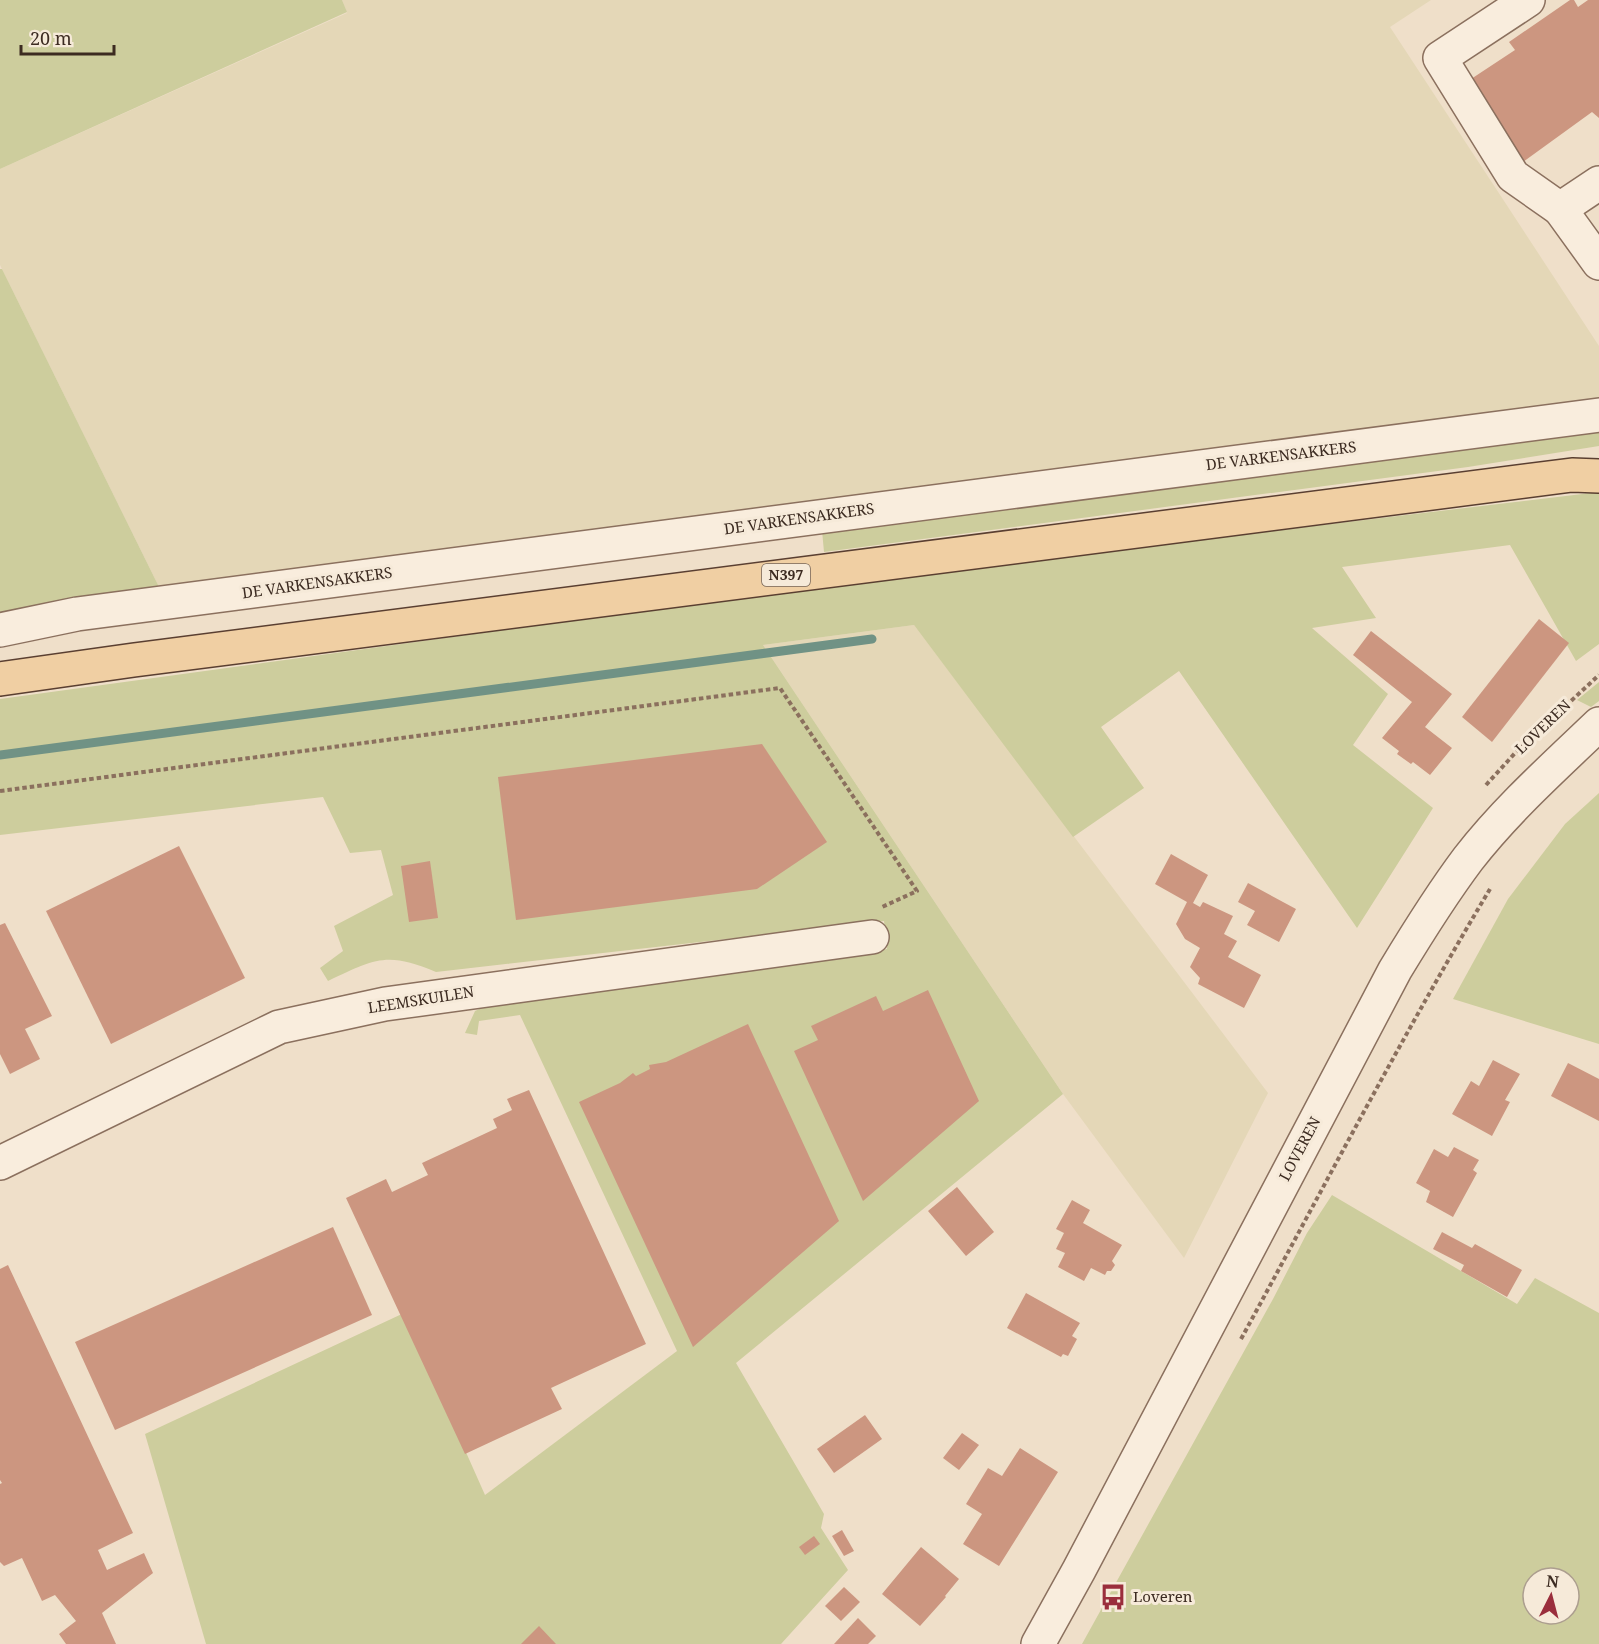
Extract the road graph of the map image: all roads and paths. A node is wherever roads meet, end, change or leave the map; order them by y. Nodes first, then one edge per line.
1 (1528, 0) edge
2 (1599, 183) edge
3 (1560, 209) junction
4 (1599, 263) edge
5 (1599, 415) edge
6 (1590, 471) edge
7 (0, 630) edge
8 (1599, 675) edge
9 (0, 679) edge
10 (1599, 724) edge
11 (0, 791) edge
12 (1479, 792) dead end
13 (1492, 885) dead end
14 (872, 937) joint
15 (0, 1163) edge
16 (1239, 1341) dead end
17 (1038, 1644) edge

1 - 3 street
2 - 3 street
3 - 4 street
5 - 7 street, DE VARKENSAKKERS
6 - 9 main road, N397
8 - 12 path, LOVEREN
10 - 17 street, LOVEREN
11 - 14 path
13 - 16 path
14 - 15 street, LEEMSKUILEN

